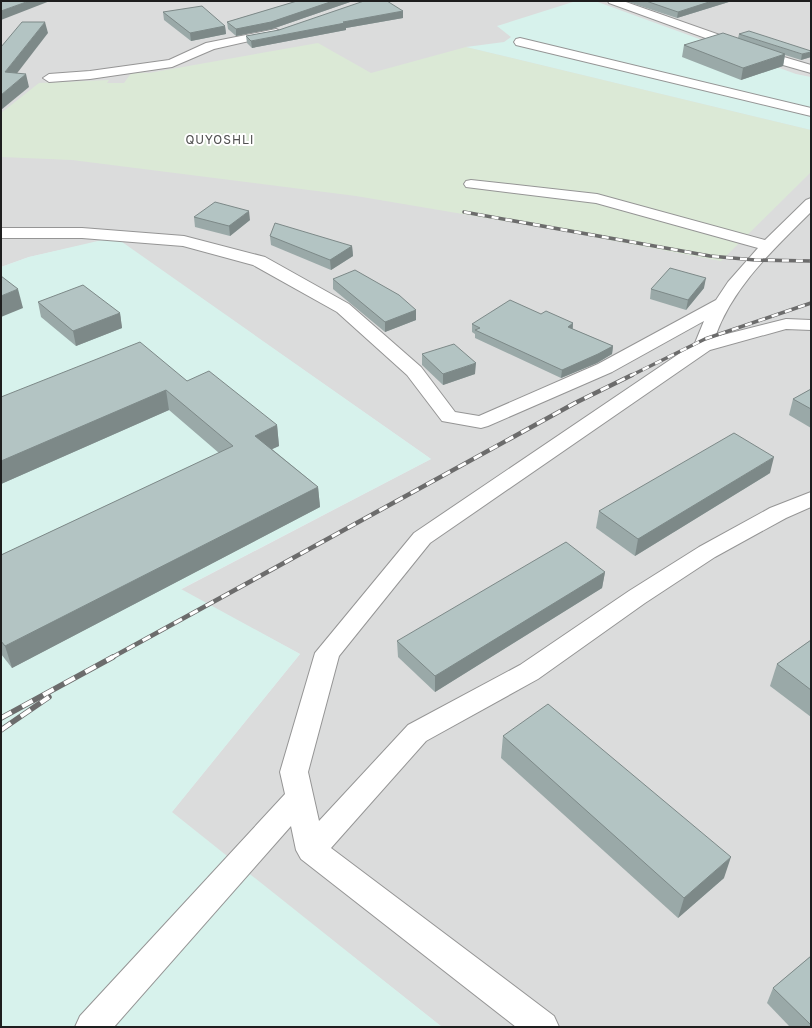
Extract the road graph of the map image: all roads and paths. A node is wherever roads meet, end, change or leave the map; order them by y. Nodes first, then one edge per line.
1 (613, 1) edge
2 (290, 28) edge
3 (520, 42) dead end
4 (811, 69) edge
5 (49, 78) dead end
6 (811, 112) edge
7 (471, 184) dead end
8 (811, 203) edge
9 (1, 233) edge
10 (770, 246) junction
11 (723, 303) junction
12 (811, 325) edge
13 (703, 346) junction
14 (811, 499) edge
15 (299, 798) junction
16 (311, 850) junction
17 (92, 1027) edge
18 (542, 1027) edge

1 - 4 street
2 - 5 street
3 - 6 street
7 - 10 street
8 - 10 street
9 - 11 street
10 - 11 street
11 - 13 street
12 - 13 street
13 - 15 street
14 - 16 street
15 - 16 street
15 - 17 street
16 - 18 street

